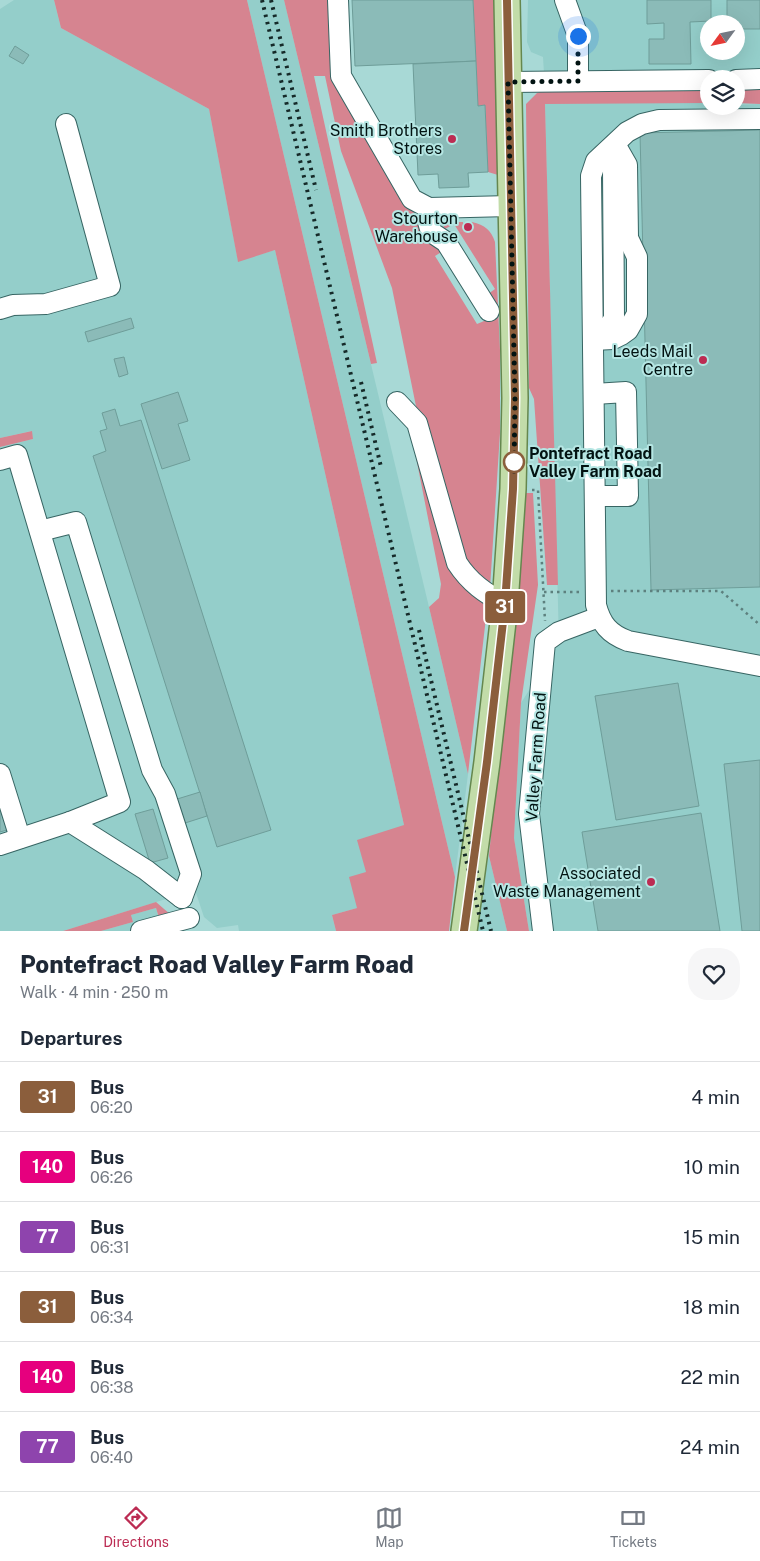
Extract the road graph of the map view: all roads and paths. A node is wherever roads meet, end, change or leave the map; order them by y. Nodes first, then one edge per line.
1 (338, 0) edge
2 (507, 0) edge
3 (565, 0) edge
4 (760, 79) edge
5 (700, 80) edge
6 (745, 80) edge
7 (578, 81) junction
8 (508, 82) junction
9 (760, 119) edge
10 (66, 124) dead end
11 (615, 144) junction
12 (510, 206) junction
13 (429, 208) junction
14 (0, 309) edge
15 (489, 311) dead end
16 (593, 334) junction
17 (594, 394) junction
18 (397, 402) dead end
19 (0, 460) edge
20 (513, 489) junction
21 (595, 496) junction
22 (40, 531) junction
23 (596, 591) junction
24 (544, 592) junction
25 (505, 604) junction
26 (599, 618) junction
27 (760, 625) edge
28 (545, 642) junction
29 (760, 666) edge
30 (0, 774) edge
31 (70, 822) junction
32 (20, 838) junction
33 (0, 845) edge
34 (182, 898) junction
35 (191, 924) edge
36 (141, 931) edge
37 (464, 931) edge
38 (543, 931) edge

1 - 13 street
2 - 8 main road
3 - 7 street
4 - 6 street
5 - 7 street
7 - 8 street
8 - 12 main road
9 - 11 street
10 - 14 street
11 - 16 street
11 - 16 street
12 - 13 street
12 - 20 main road
13 - 15 street
16 - 17 street
17 - 21 street
17 - 21 street
18 - 25 street
19 - 22 street
20 - 24 path
20 - 25 main road
21 - 23 street
22 - 31 street
22 - 34 street
23 - 24 path
23 - 26 street
23 - 27 path
24 - 28 path
25 - 37 main road
26 - 28 street
26 - 29 street
28 - 38 street, Valley Farm Road
30 - 32 street
31 - 32 street
31 - 34 street
32 - 33 street
34 - 35 street
35 - 36 street

